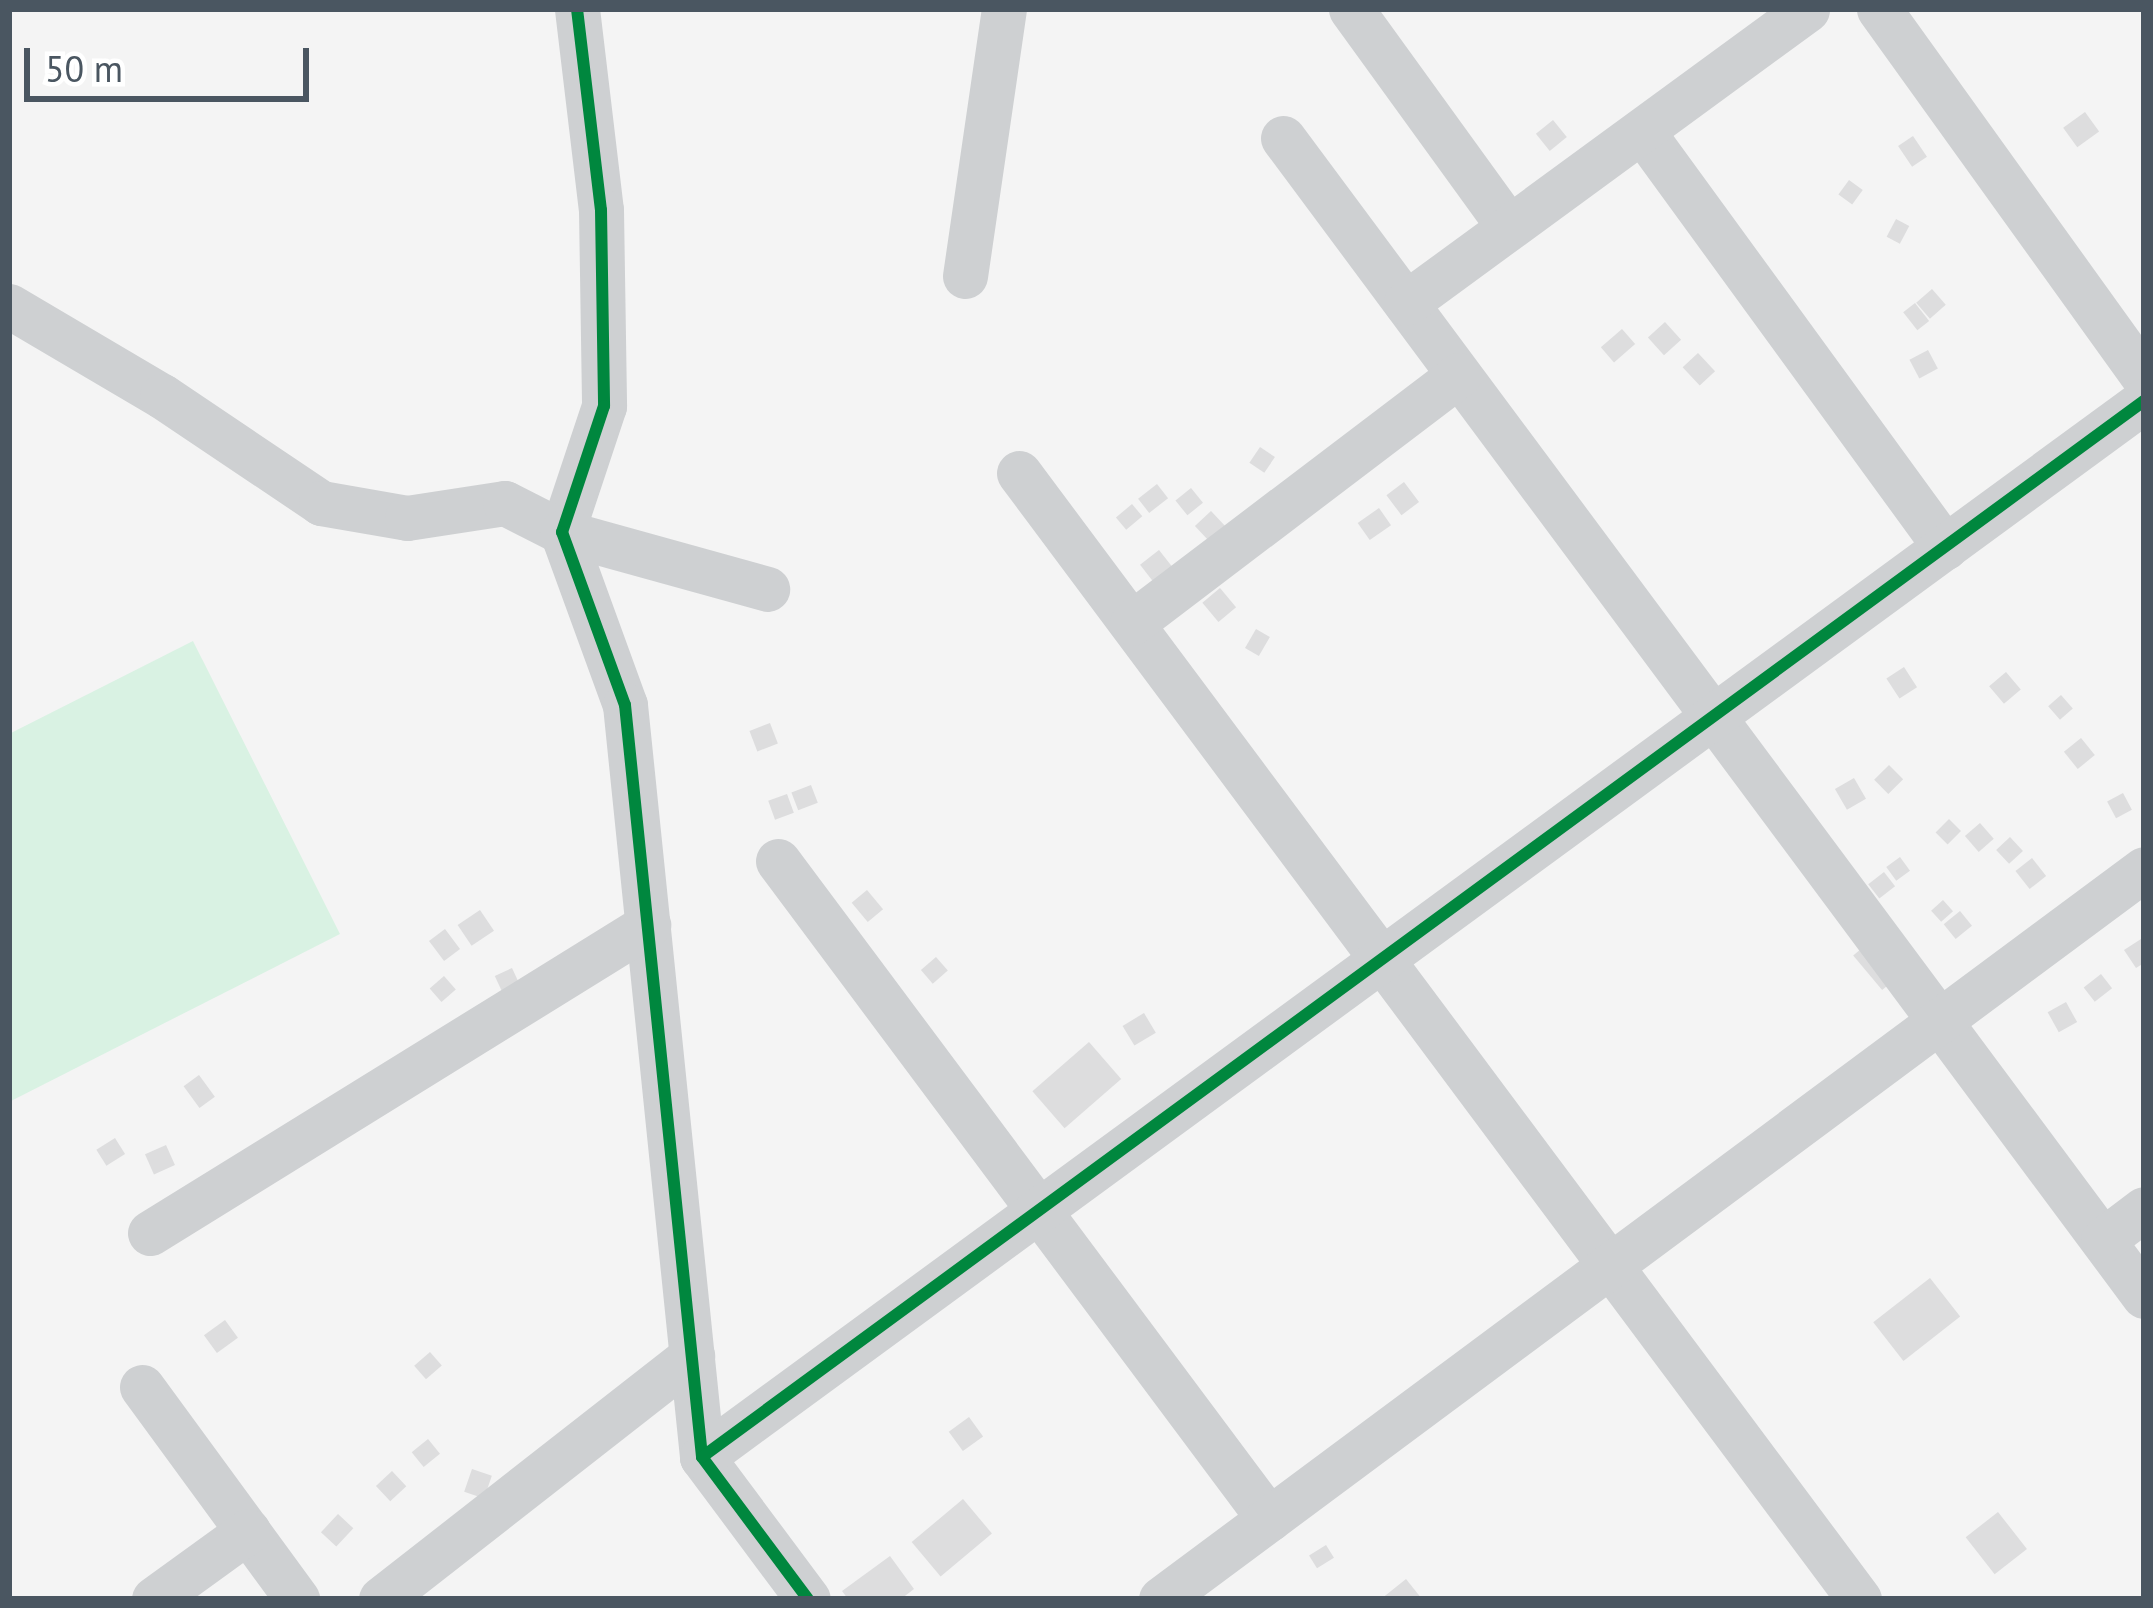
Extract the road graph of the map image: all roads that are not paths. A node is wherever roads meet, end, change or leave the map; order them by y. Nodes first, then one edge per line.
1 (577, 9) edge
2 (1004, 9) edge
3 (1351, 9) edge
4 (1807, 9) edge
5 (1879, 9) edge
6 (1642, 130) junction
7 (1282, 138) dead end
8 (1509, 227) junction
9 (965, 276) dead end
10 (1406, 303) junction
11 (9, 306) edge
12 (1459, 375) junction
13 (2140, 407) edge
14 (1019, 472) dead end
15 (562, 532) junction
16 (1945, 547) junction
17 (767, 589) dead end
18 (1132, 623) junction
19 (1713, 716) junction
20 (778, 861) dead end
21 (2144, 869) edge
22 (647, 925) junction
23 (1382, 959) junction
24 (1939, 1021) junction
25 (2144, 1209) edge
26 (1039, 1210) junction
27 (151, 1233) dead end
28 (2103, 1240) junction
29 (1610, 1265) junction
30 (2144, 1296) edge
31 (692, 1356) junction
32 (142, 1387) dead end
33 (702, 1457) junction
34 (1269, 1519) junction
35 (248, 1531) junction
36 (154, 1599) edge
37 (297, 1599) edge
38 (381, 1599) edge
39 (808, 1599) edge
40 (1161, 1599) edge
41 (1859, 1599) edge

1 - 15 street
2 - 9 street
3 - 8 street
4 - 6 street
5 - 13 street
6 - 8 street
6 - 16 street
7 - 10 street
8 - 10 street
10 - 12 street
11 - 15 street
12 - 18 street
12 - 19 street
13 - 16 street
14 - 18 street
15 - 17 street
15 - 22 street
16 - 19 street
18 - 23 street
19 - 23 street
19 - 24 street
20 - 26 street
21 - 24 street
22 - 27 street
22 - 31 street
23 - 26 street
23 - 29 street
24 - 28 street
24 - 29 street
25 - 28 street
26 - 33 street
26 - 34 street
28 - 30 street
29 - 34 street
29 - 41 street
31 - 33 street
31 - 38 street
32 - 35 street
33 - 39 street
34 - 40 street
35 - 36 street
35 - 37 street

